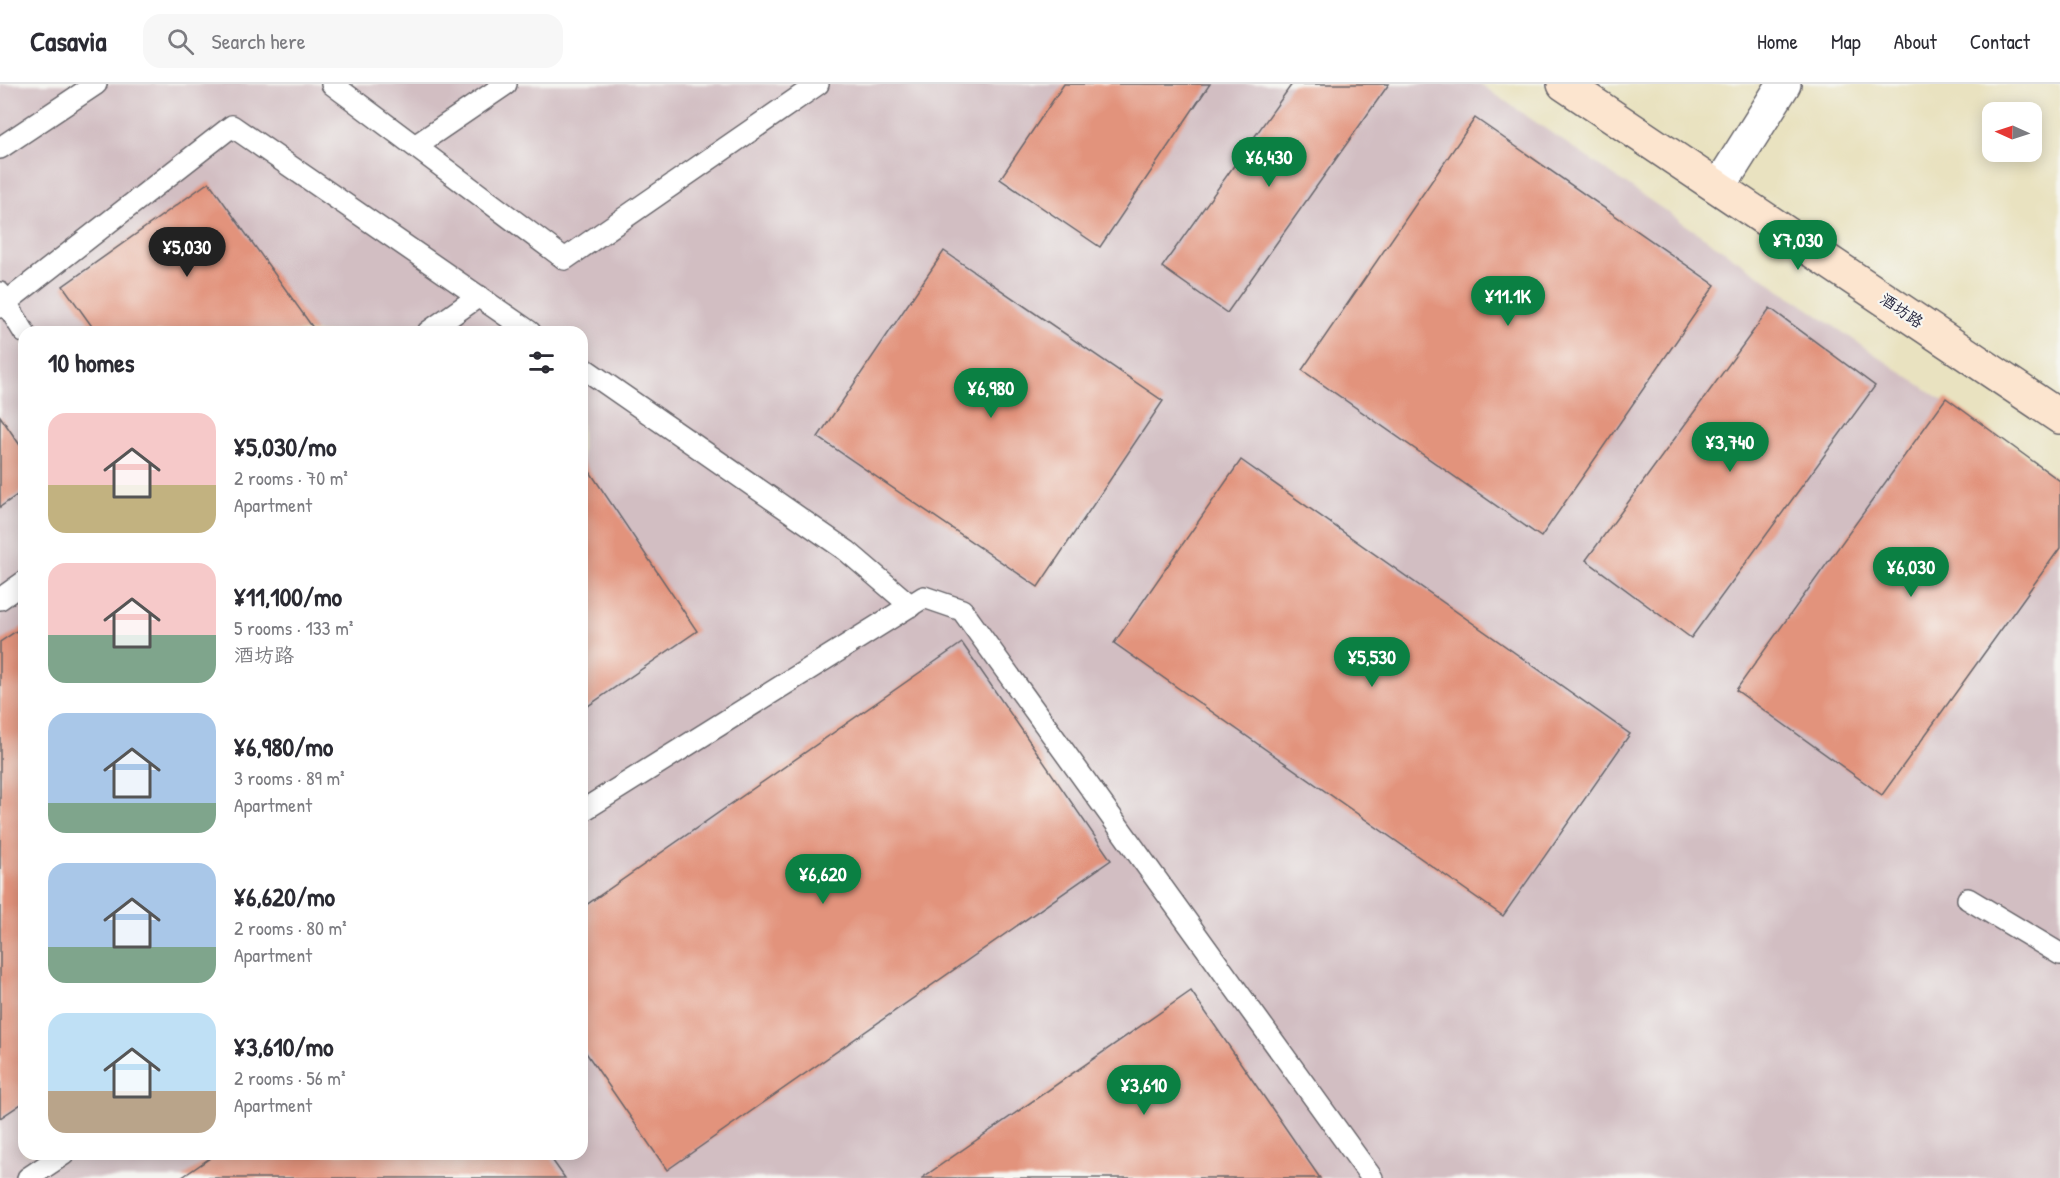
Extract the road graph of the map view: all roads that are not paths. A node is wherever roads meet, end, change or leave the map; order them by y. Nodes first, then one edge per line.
1 (96, 84) edge
2 (332, 84) edge
3 (506, 84) edge
4 (818, 84) edge
5 (1564, 84) edge
6 (1784, 84) edge
7 (415, 146) junction
8 (0, 148) edge
9 (1719, 187) junction
10 (479, 296) junction
11 (2, 301) edge
12 (20, 326) edge
13 (436, 326) edge
14 (522, 326) edge
15 (588, 371) edge
16 (2060, 417) edge
17 (18, 586) edge
18 (0, 598) edge
19 (910, 606) junction
20 (588, 807) edge
21 (1968, 899) dead end
22 (2060, 954) edge
23 (55, 1160) edge
24 (28, 1178) edge
25 (1372, 1178) edge

1 - 8 lane
2 - 7 lane
3 - 7 lane
4 - 7 lane
5 - 9 street, 酒坊路
6 - 9 street
9 - 16 street, 酒坊路
10 - 11 lane
10 - 13 lane
10 - 14 lane
11 - 12 lane
15 - 19 lane
17 - 18 lane
19 - 20 lane
19 - 25 lane
21 - 22 lane
23 - 24 lane

